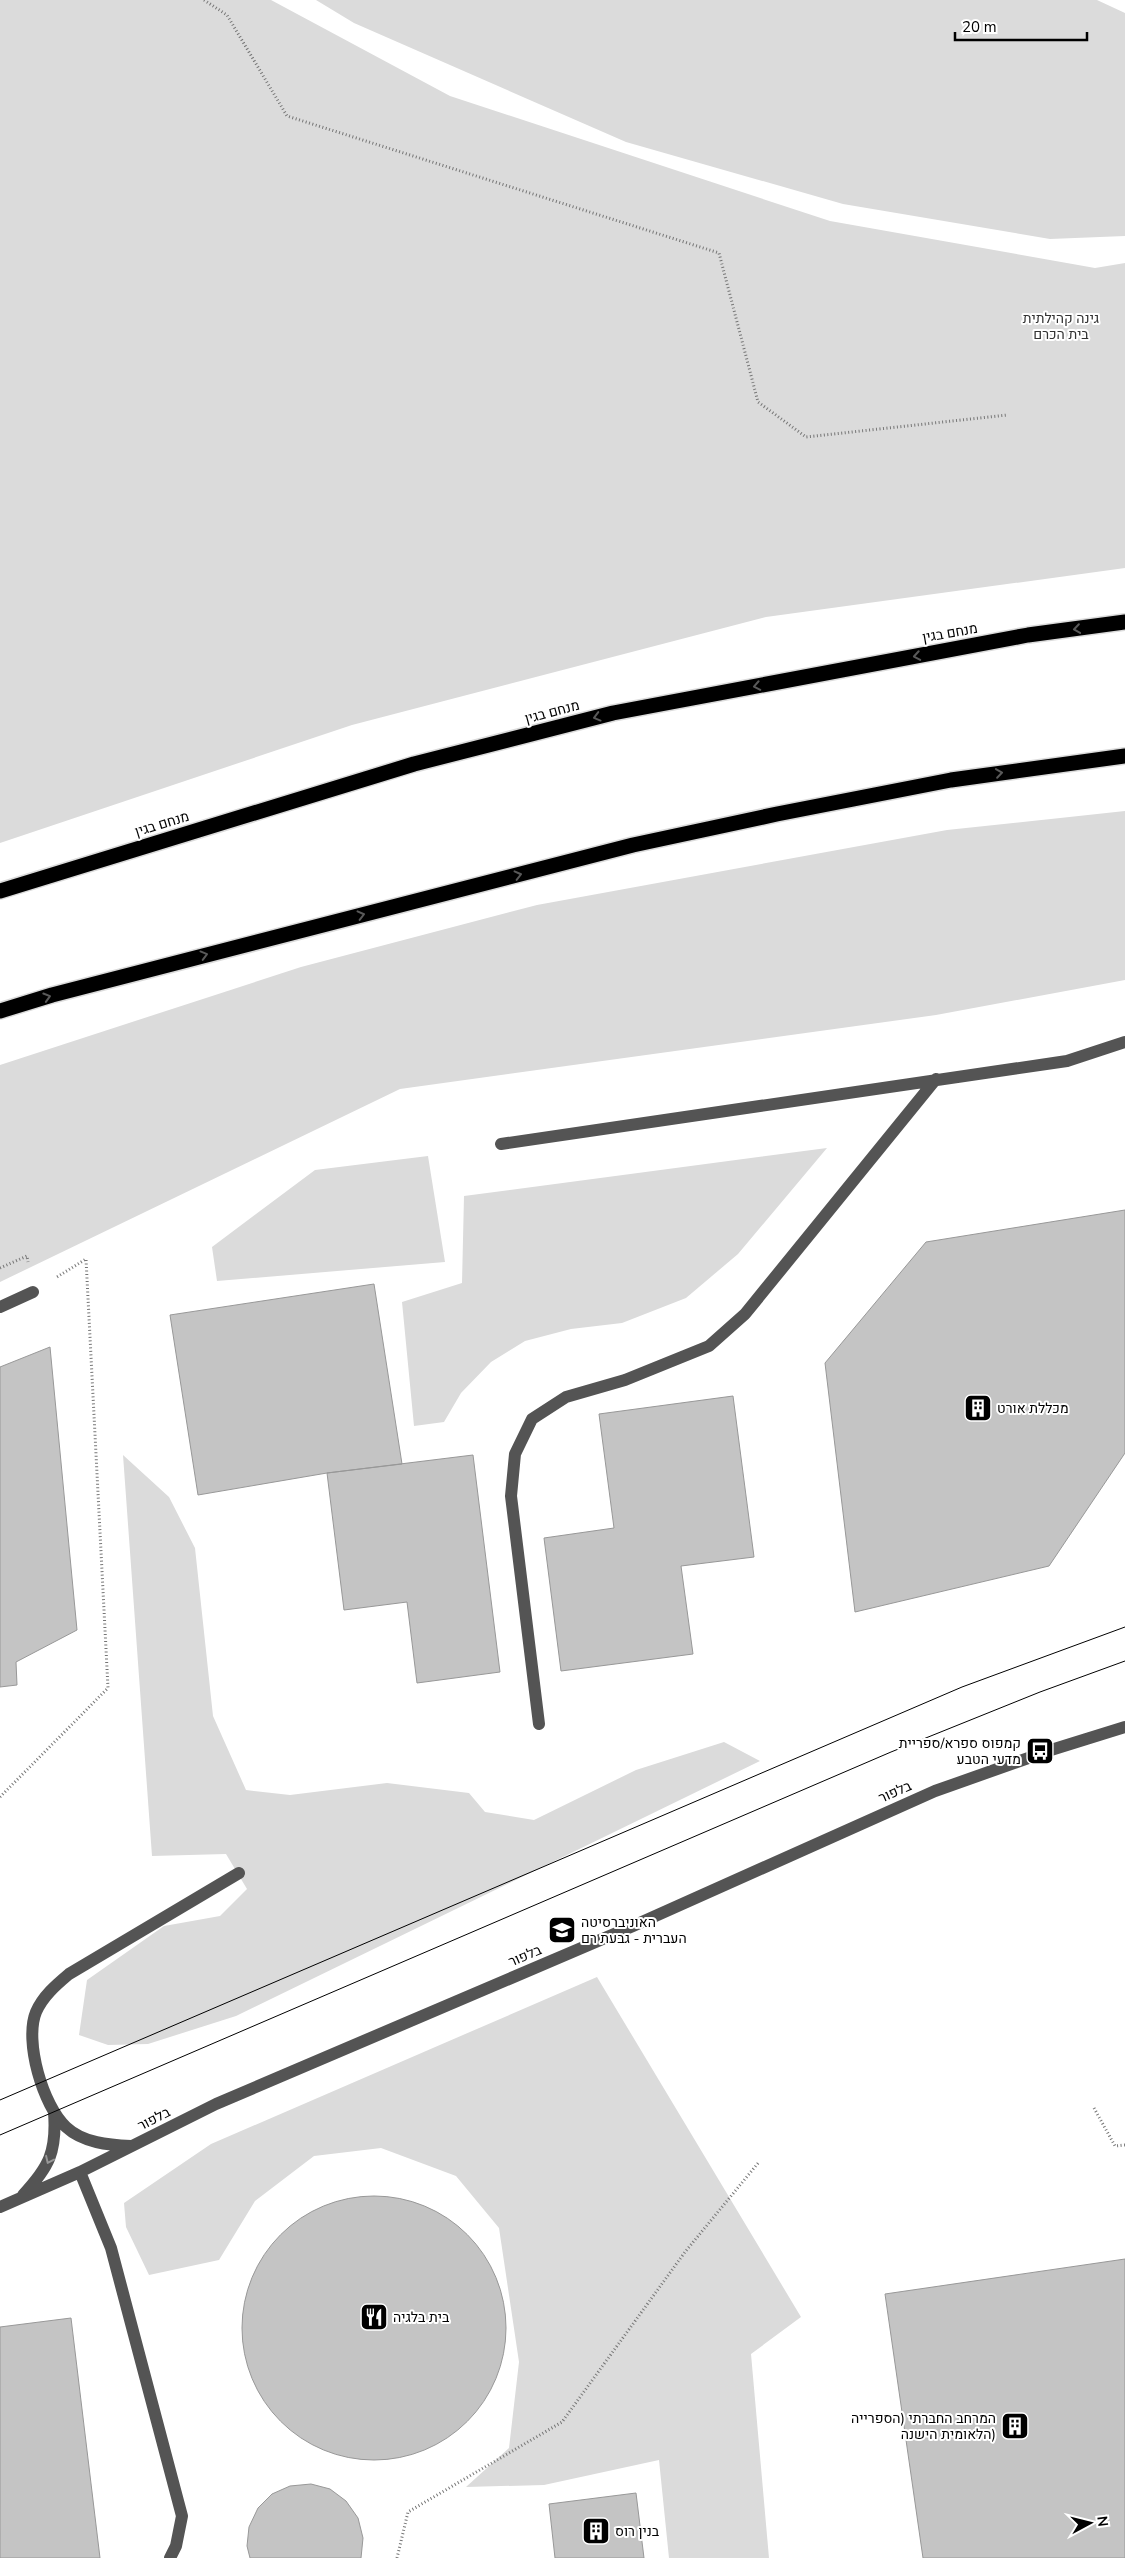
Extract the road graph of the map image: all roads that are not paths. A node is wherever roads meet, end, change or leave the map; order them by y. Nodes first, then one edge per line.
1 (1125, 622) edge
2 (1125, 756) edge
3 (0, 891) edge
4 (0, 1011) edge
5 (1125, 1042) edge
6 (936, 1079) junction
7 (501, 1144) dead end
8 (33, 1292) road end
9 (0, 1308) edge
10 (539, 1724) dead end
11 (1125, 1727) edge
12 (239, 1873) dead end
13 (54, 2112) junction
14 (134, 2146) junction
15 (80, 2172) junction
16 (20, 2199) junction
17 (0, 2207) edge
18 (170, 2558) edge

1 -> 3 highway, מנחם בגין
4 -> 2 highway
5 - 6 street
6 - 7 street
6 - 10 street
8 - 9 street
11 - 14 street, בלפור
12 - 13 street
13 - 14 street
13 -> 16 street
14 - 15 street, בלפור
15 - 16 street, בלפור
15 - 18 street
16 - 17 street, בלפור

